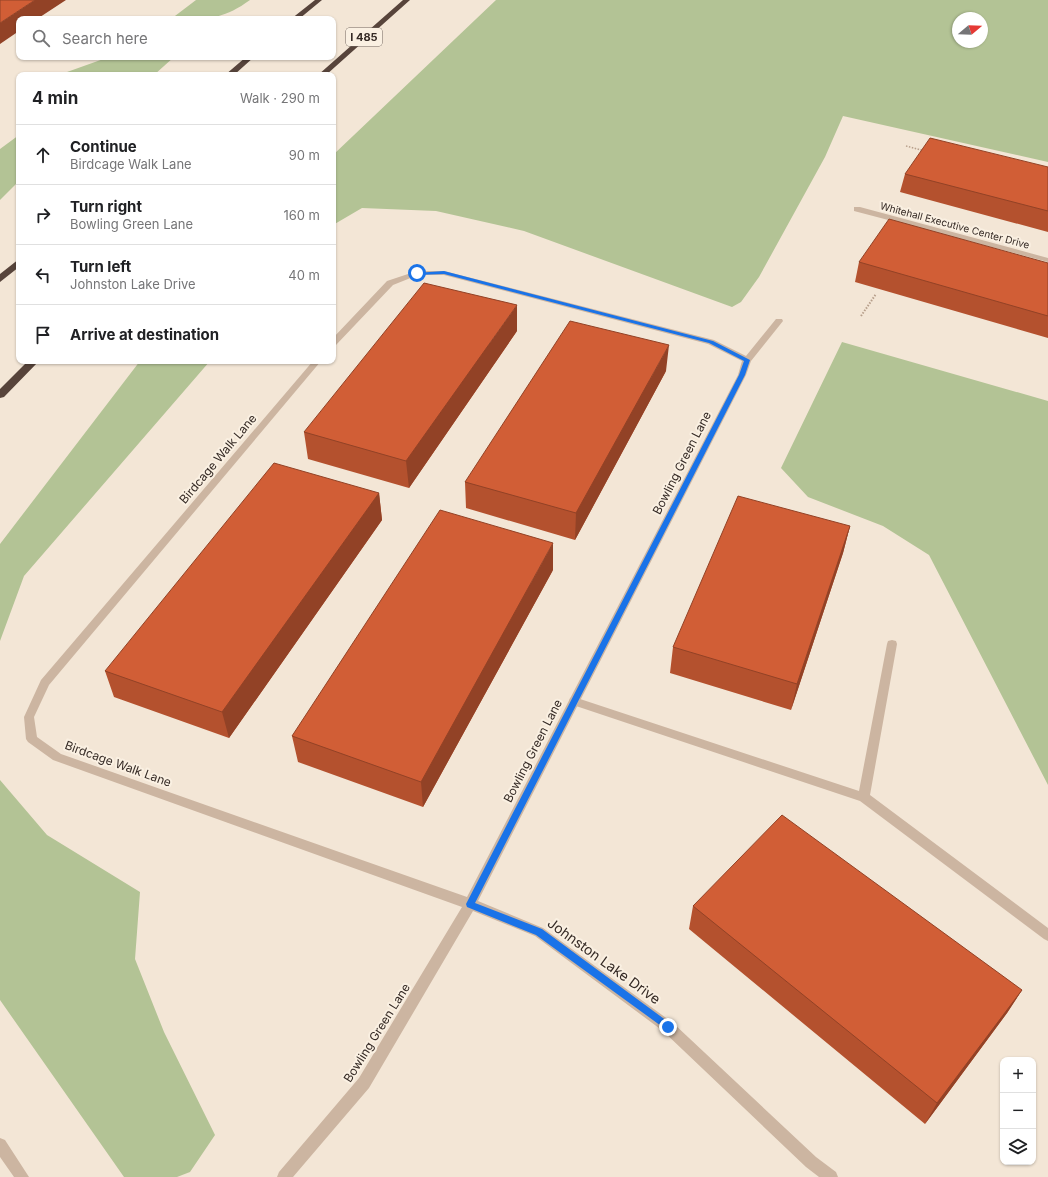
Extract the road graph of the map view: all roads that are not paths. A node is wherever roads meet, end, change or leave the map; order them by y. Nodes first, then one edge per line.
1 (319, 0) edge
2 (407, 0) edge
3 (299, 16) edge
4 (246, 60) edge
5 (232, 72) edge
6 (325, 72) edge
7 (857, 209) dead end
8 (1048, 260) edge
9 (16, 265) edge
10 (0, 279) edge
11 (779, 321) dead end
12 (336, 340) edge
13 (747, 360) junction
14 (31, 364) edge
15 (314, 364) edge
16 (0, 395) edge
17 (892, 644) dead end
18 (574, 701) junction
19 (864, 797) junction
20 (470, 904) junction
21 (1048, 935) edge
22 (0, 1145) edge
23 (22, 1177) edge
24 (284, 1177) edge
25 (831, 1177) edge

1 - 3 highway
2 - 6 highway, I 485
4 - 5 highway
7 - 8 street, Whitehall Executive Center Drive
9 - 10 highway
11 - 13 street, Bowling Green Lane
12 - 13 street
13 - 18 street, Bowling Green Lane
14 - 16 highway
15 - 20 street, Birdcage Walk Lane
17 - 19 street
18 - 19 street
18 - 20 street, Bowling Green Lane
19 - 21 street
20 - 24 street, Bowling Green Lane
20 - 25 street, Johnston Lake Drive
22 - 23 street

